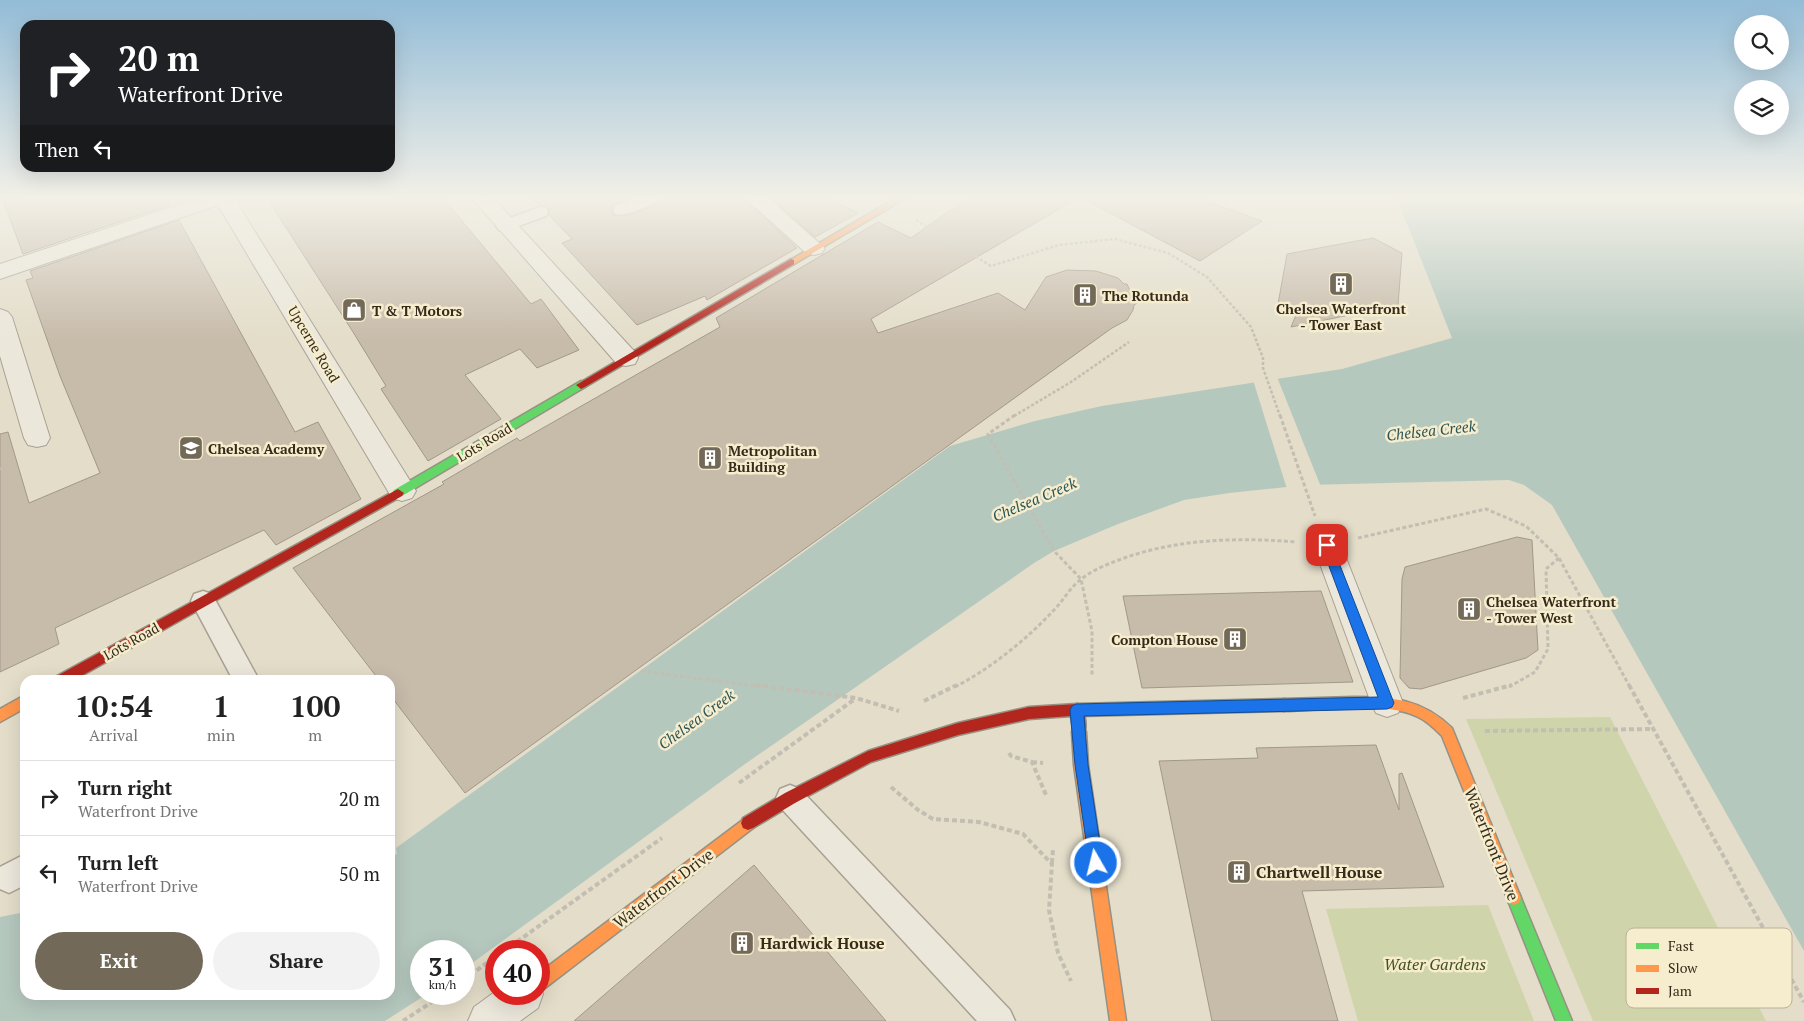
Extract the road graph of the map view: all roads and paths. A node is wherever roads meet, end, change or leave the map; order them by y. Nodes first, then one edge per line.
1 (78, 246) edge
2 (253, 246) edge
3 (523, 246) edge
4 (811, 246) edge
5 (818, 246) edge
6 (958, 246) edge
7 (1062, 246) edge
8 (1140, 246) edge
9 (814, 248) junction
10 (0, 272) edge
11 (0, 317) edge
12 (1129, 342) dead end
13 (626, 358) junction
14 (37, 438) dead end
15 (5, 467) dead end
16 (0, 469) edge
17 (402, 491) junction
18 (1309, 500) dead end
19 (1327, 545) junction
20 (1559, 558) junction
21 (1081, 579) junction
22 (203, 601) junction
23 (641, 671) dead end
24 (71, 675) edge
25 (243, 675) edge
26 (1387, 703) junction
27 (20, 704) edge
28 (916, 704) dead end
29 (908, 708) dead end
30 (1093, 709) junction
31 (1076, 710) junction
32 (1430, 715) junction
33 (0, 716) edge
34 (993, 721) junction
35 (1653, 730) junction
36 (1447, 732) junction
37 (868, 757) junction
38 (790, 798) junction
39 (1048, 799) dead end
40 (1054, 840) dead end
41 (1052, 864) junction
42 (1763, 928) edge
43 (550, 974) edge
44 (1792, 980) edge
45 (1804, 1002) edge
46 (427, 1005) edge
47 (509, 1005) edge
48 (1118, 1020) edge
49 (403, 1021) edge
50 (488, 1021) edge
51 (999, 1021) edge
52 (1564, 1021) edge

1 - 10 street
2 - 17 street, Upcerne Road
3 - 13 street
4 - 9 street
5 - 9 street, Lots Road
6 - 7 path
8 - 18 path
9 - 13 street, Lots Road
11 - 14 street
12 - 21 path
13 - 17 street, Lots Road
15 - 16 path
17 - 22 street, Lots Road
19 - 20 path
19 - 21 path
19 - 26 street
20 - 32 path
20 - 35 path
21 - 28 path
21 - 30 path
22 - 24 street, Lots Road
22 - 25 lane
23 - 29 path
26 - 30 street, Waterfront Drive
26 - 32 street, Waterfront Drive
27 - 33 street
30 - 31 street, Waterfront Drive
31 - 34 street, Waterfront Drive
31 - 48 street
32 - 36 street, Waterfront Drive
34 - 37 street, Waterfront Drive
34 - 39 path
35 - 36 path
35 - 42 path
36 - 52 street, Waterfront Drive
37 - 38 street, Waterfront Drive
37 - 41 path
38 - 43 street, Waterfront Drive
38 - 51 lane
40 - 41 path
41 - 48 path
44 - 45 path
46 - 49 path
47 - 50 street

